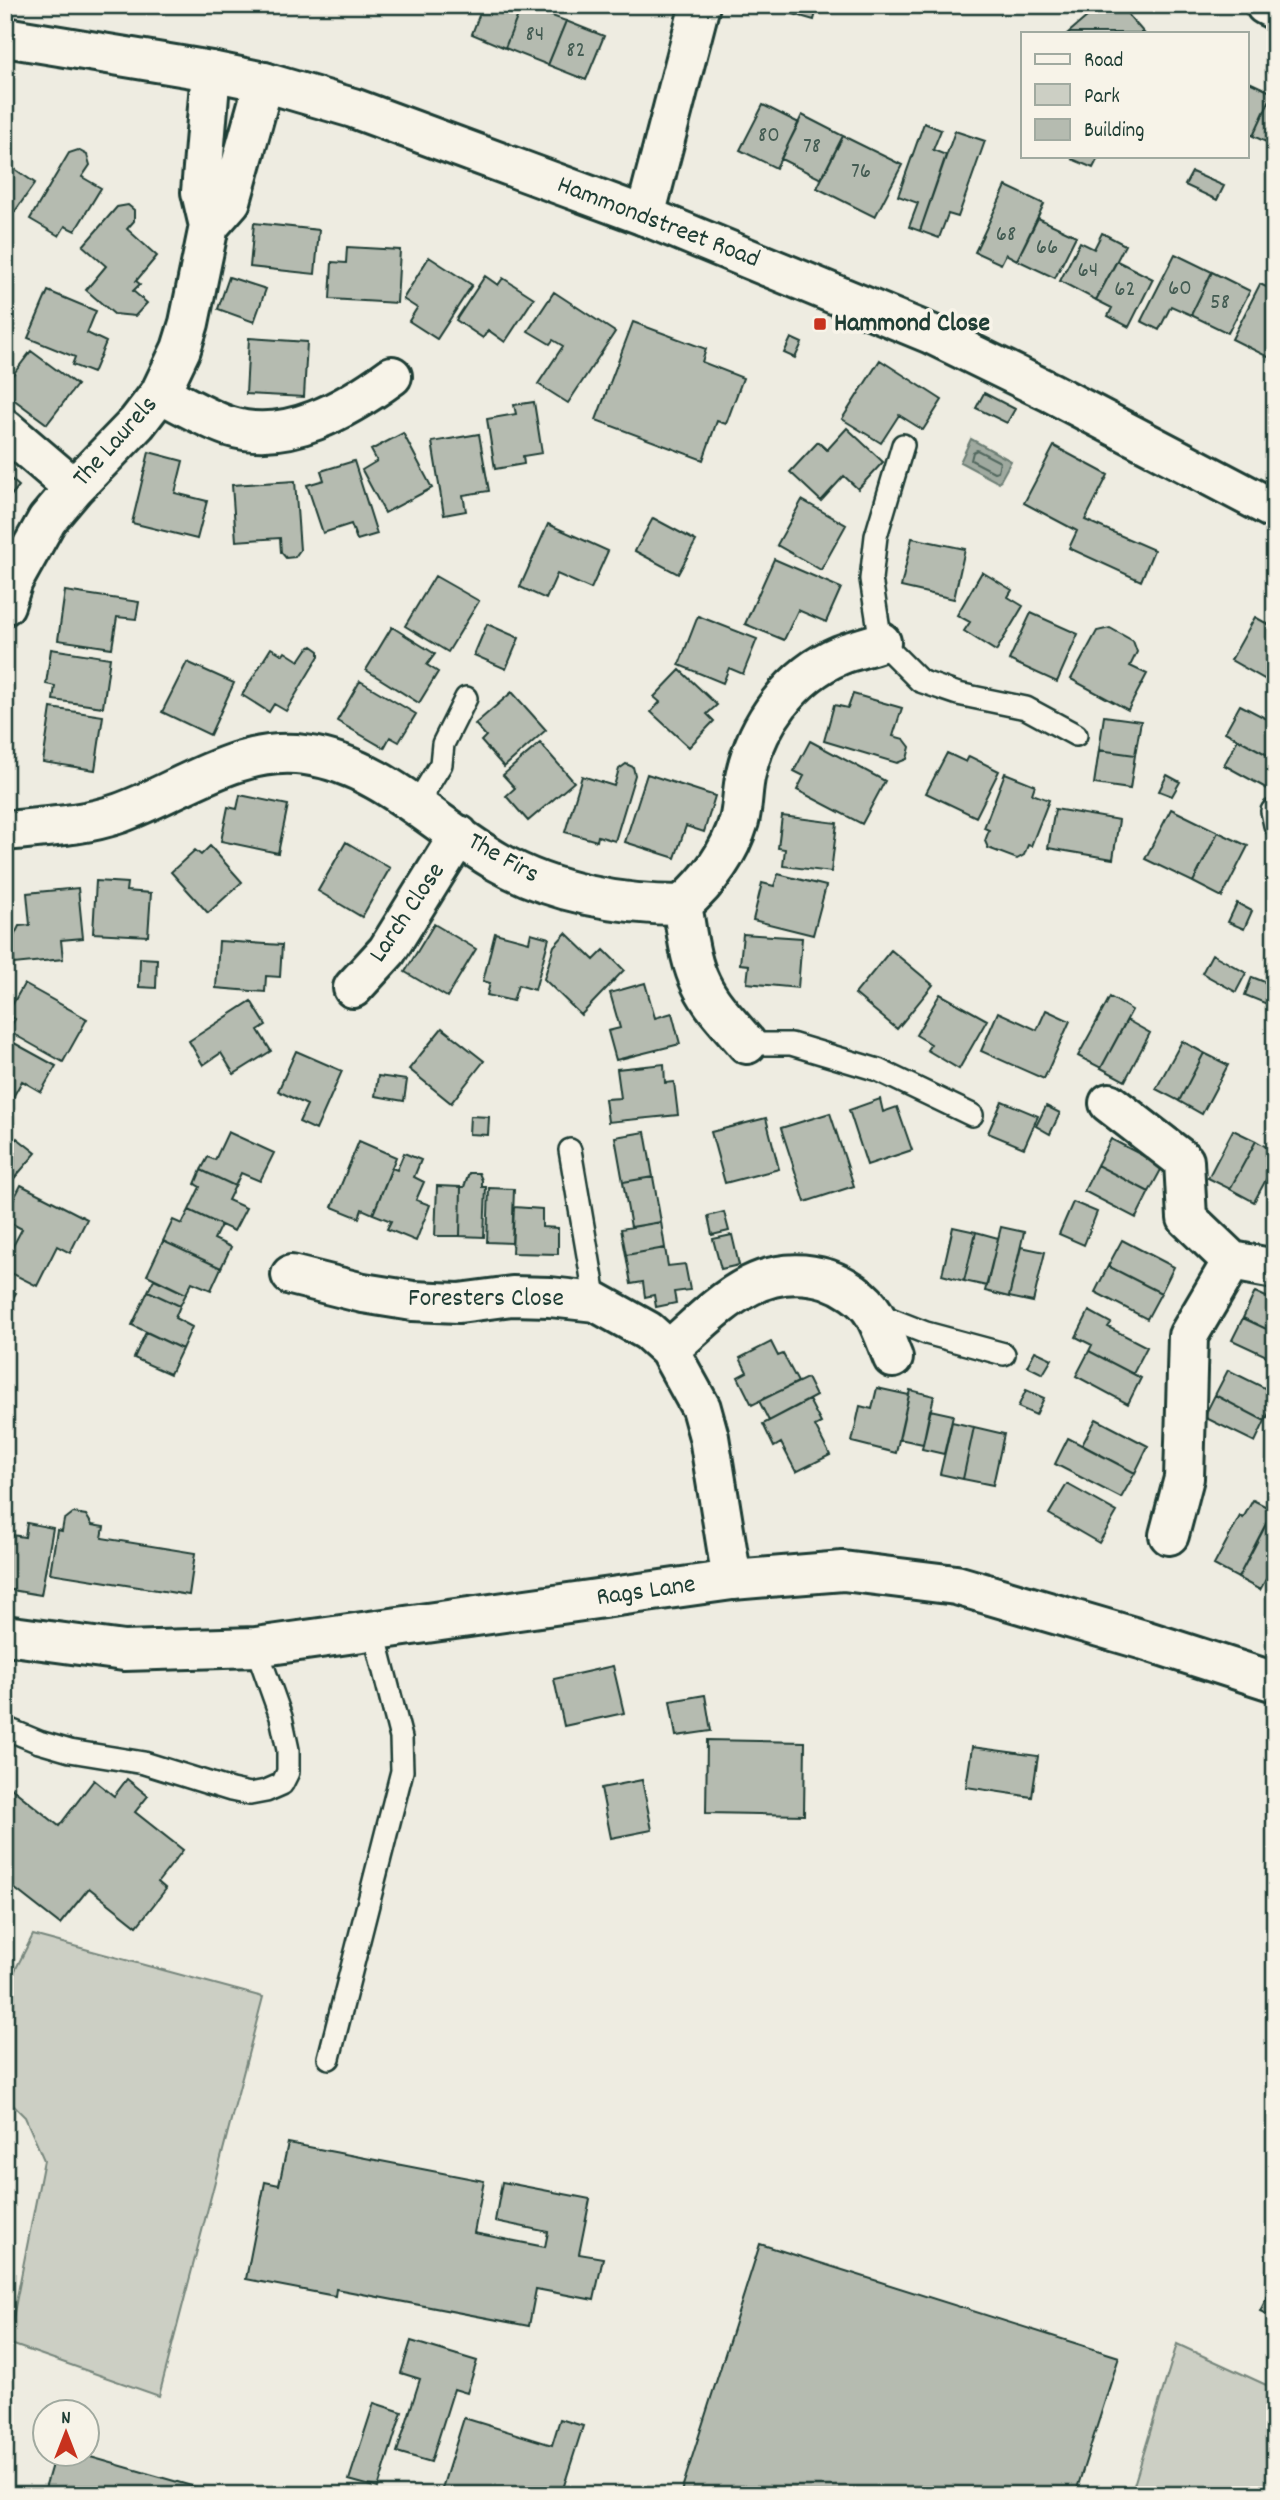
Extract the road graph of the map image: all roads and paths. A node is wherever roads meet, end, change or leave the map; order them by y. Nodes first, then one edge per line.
1 (700, 5) edge
2 (1265, 5) edge
3 (1275, 10) edge
4 (5, 37) edge
5 (211, 71) junction
6 (264, 82) junction
7 (645, 216) junction
8 (209, 226) junction
9 (392, 376) dead end
10 (160, 393) junction
11 (5, 429) edge
12 (903, 445) dead end
13 (74, 488) junction
14 (1275, 510) edge
15 (5, 605) edge
16 (881, 642) junction
17 (466, 698) dead end
18 (1076, 735) dead end
19 (416, 805) junction
20 (5, 831) edge
21 (459, 835) junction
22 (682, 905) junction
23 (353, 988) dead end
24 (747, 1044) joint
25 (1109, 1103) dead end
26 (972, 1115) dead end
27 (570, 1150) dead end
28 (1232, 1261) junction
29 (1275, 1269) edge
30 (291, 1275) dead end
31 (596, 1302) junction
32 (873, 1313) junction
33 (669, 1350) junction
34 (1004, 1354) dead end
35 (893, 1358) dead end
36 (1169, 1535) dead end
37 (732, 1580) junction
38 (374, 1632) junction
39 (5, 1635) edge
40 (256, 1647) junction
41 (1275, 1682) edge
42 (5, 1728) edge
43 (329, 2058) dead end

1 - 7 street
2 - 3 street
4 - 5 street, Hammondstreet Road
5 - 6 street, Hammondstreet Road
5 - 8 street, The Laurels
6 - 7 street, Hammondstreet Road
6 - 8 street, The Laurels
7 - 14 street, Hammondstreet Road
8 - 10 street, The Laurels
9 - 10 street
10 - 13 street, The Laurels
11 - 13 street
12 - 16 lane
13 - 15 street, The Laurels
16 - 18 lane
16 - 22 street
17 - 19 lane
19 - 20 street, The Firs
19 - 21 street, The Firs
21 - 22 street, The Firs
21 - 23 street, Larch Close
22 - 24 street
24 - 26 lane
25 - 28 street
27 - 31 lane
28 - 29 street
28 - 36 street
30 - 31 street, Foresters Close
31 - 33 street, Foresters Close
32 - 33 street
32 - 34 lane
32 - 35 street
33 - 37 street, Foresters Close
37 - 38 street, Rags Lane
37 - 41 street, Rags Lane
38 - 40 street, Rags Lane
38 - 43 lane
39 - 40 street, Rags Lane
40 - 42 lane

